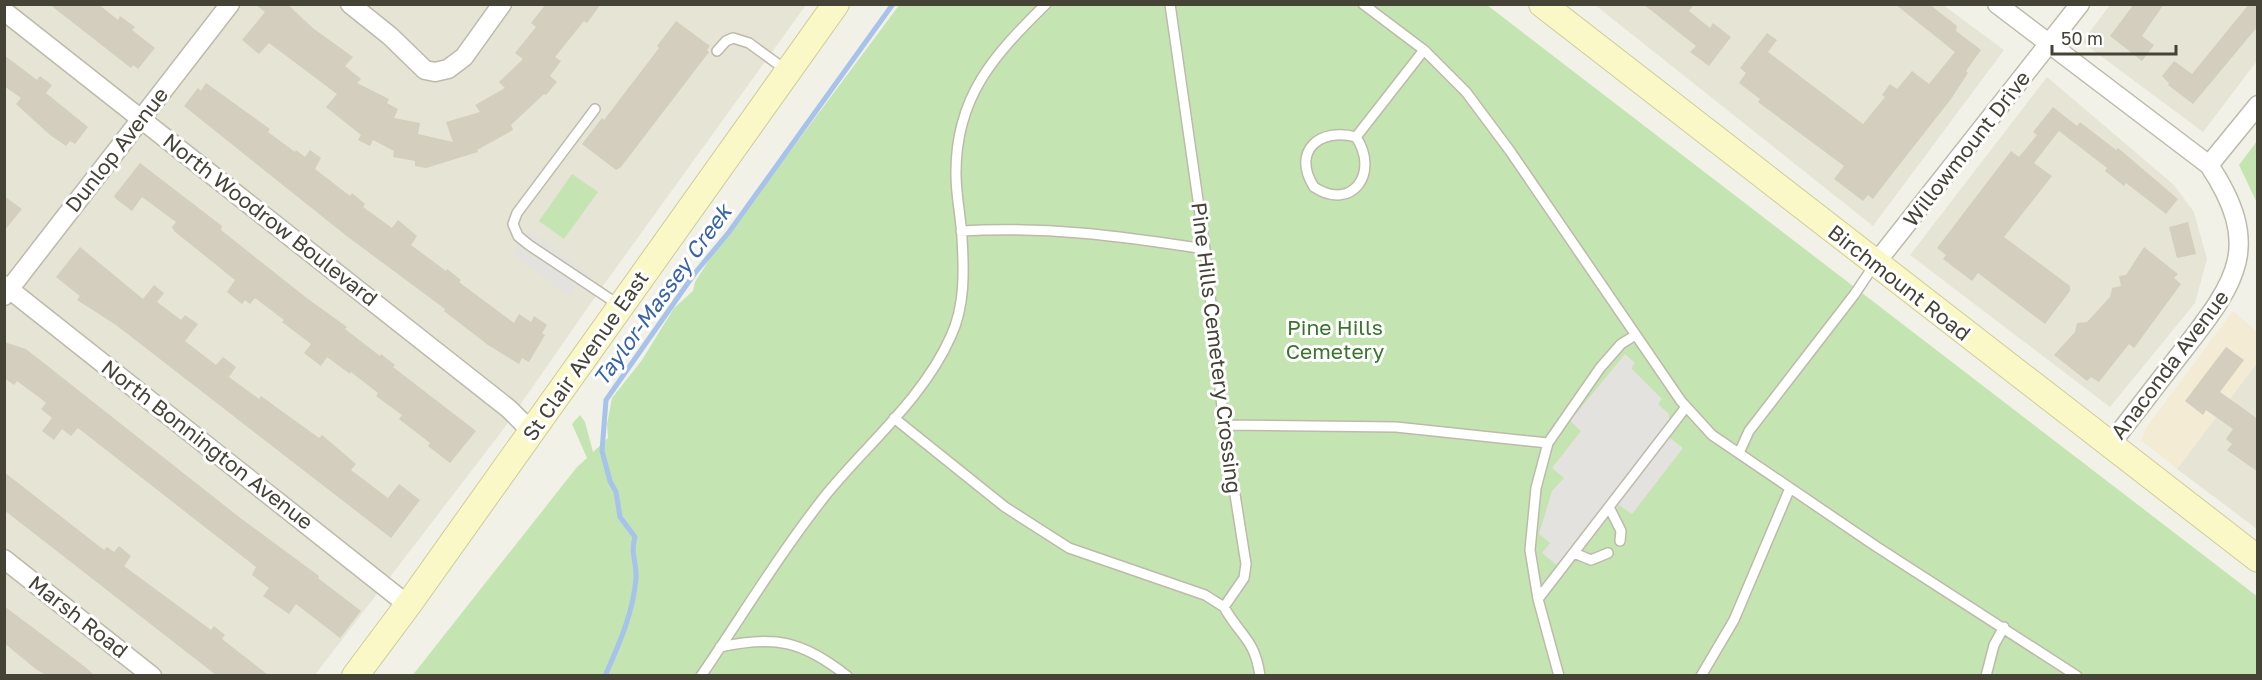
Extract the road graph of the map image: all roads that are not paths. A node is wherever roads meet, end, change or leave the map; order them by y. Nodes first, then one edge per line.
1 (230, 4) edge
2 (350, 4) edge
3 (502, 4) edge
4 (836, 4) edge
5 (1046, 4) edge
6 (1170, 4) edge
7 (1363, 4) edge
8 (1542, 4) edge
9 (1997, 4) edge
10 (2080, 4) edge
11 (4, 11) edge
12 (2049, 45) junction
13 (1424, 50) junction
14 (717, 51) dead end
15 (788, 71) junction
16 (2258, 105) edge
17 (595, 109) dead end
18 (141, 118) junction
19 (1356, 137) junction
20 (2209, 165) junction
21 (962, 231) junction
22 (1205, 249) junction
23 (1875, 264) junction
24 (6, 290) edge
25 (621, 306) junction
26 (1634, 336) junction
27 (1686, 407) junction
28 (894, 418) junction
29 (1224, 425) junction
30 (532, 432) junction
31 (1548, 442) junction
32 (2109, 446) junction
33 (1739, 453) junction
34 (1790, 488) junction
35 (1609, 507) junction
36 (1620, 541) dead end
37 (1574, 553) junction
38 (1608, 553) dead end
39 (4, 559) edge
40 (2258, 559) edge
41 (1538, 599) junction
42 (408, 605) junction
43 (1224, 607) junction
44 (2004, 627) junction
45 (720, 647) junction
46 (152, 675) edge
47 (355, 675) edge
48 (701, 675) edge
49 (847, 675) edge
50 (1260, 675) edge
51 (1559, 675) edge
52 (1701, 675) edge
53 (1986, 675) edge
54 (2077, 675) edge

1 - 18 street, Dunlop Avenue
2 - 3 street
4 - 15 main road, St Clair Avenue East
5 - 21 lane
6 - 22 lane, Pine Hills Cemetery Crossing
7 - 13 lane
8 - 23 main road, Birchmount Road
9 - 12 street, Anaconda Avenue
10 - 12 street, Willowmount Drive
11 - 18 street, North Woodrow Boulevard
12 - 20 street, Anaconda Avenue
12 - 23 street, Willowmount Drive
13 - 19 lane
13 - 26 lane
14 - 15 lane
15 - 25 main road, St Clair Avenue East
16 - 20 street
17 - 25 lane
18 - 24 street, Dunlop Avenue
18 - 30 street, North Woodrow Boulevard
19 - 19 lane
20 - 32 street, Anaconda Avenue
21 - 22 lane
21 - 28 lane
22 - 29 lane, Pine Hills Cemetery Crossing
23 - 32 main road, Birchmount Road
23 - 33 lane
24 - 42 street, North Bonnington Avenue
25 - 30 main road, St Clair Avenue East
26 - 27 lane
26 - 31 lane
27 - 33 lane
27 - 35 lane
28 - 43 lane
28 - 45 lane
29 - 31 lane
29 - 43 lane, Pine Hills Cemetery Crossing
30 - 42 main road, St Clair Avenue East
31 - 41 lane
32 - 40 main road, Birchmount Road
33 - 34 lane
34 - 44 lane
34 - 52 lane
35 - 36 lane
35 - 37 lane
37 - 38 lane
37 - 41 lane
39 - 46 street, Marsh Road
41 - 51 lane
42 - 47 main road, St Clair Avenue East
43 - 50 lane
44 - 53 lane
44 - 54 lane
45 - 48 lane
45 - 49 lane

